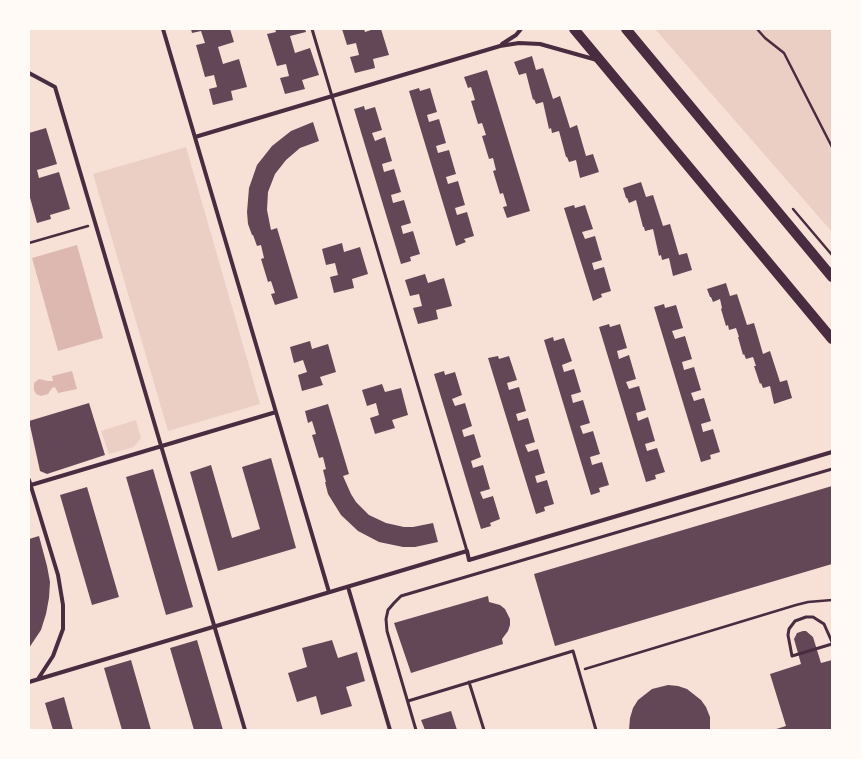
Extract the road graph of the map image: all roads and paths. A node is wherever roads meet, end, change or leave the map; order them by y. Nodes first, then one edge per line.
1 (163, 29) edge
2 (312, 29) edge
3 (521, 29) edge
4 (574, 29) edge
5 (626, 29) edge
6 (757, 29) edge
7 (500, 46) junction
8 (601, 61) junction
9 (29, 73) edge
10 (332, 96) junction
11 (195, 137) junction
12 (832, 147) edge
13 (96, 224) junction
14 (29, 243) edge
15 (832, 277) edge
16 (832, 339) edge
17 (276, 412) junction
18 (161, 446) junction
19 (832, 452) edge
20 (832, 469) edge
21 (29, 480) edge
22 (31, 485) junction
23 (467, 551) junction
24 (348, 586) junction
25 (329, 592) junction
26 (832, 600) edge
27 (215, 626) junction
28 (832, 643) edge
29 (579, 671) junction
30 (38, 679) junction
31 (29, 682) edge
32 (469, 682) junction
33 (408, 701) junction
34 (245, 730) edge
35 (390, 730) edge
36 (416, 730) edge
37 (484, 730) edge
38 (596, 730) edge

1 - 11 street
2 - 10 lane
3 - 7 street
4 - 8 main road
5 - 15 main road
6 - 12 path
7 - 8 street
7 - 10 street
8 - 16 main road
9 - 13 street
10 - 11 street
10 - 23 lane
11 - 17 street
13 - 14 path
13 - 18 street
17 - 18 street
17 - 25 street
18 - 22 street
18 - 27 street
19 - 23 street
20 - 33 lane
21 - 22 street
22 - 30 street
23 - 24 street
24 - 25 street
24 - 35 street
25 - 27 street
26 - 29 path
27 - 30 street
27 - 34 street
28 - 28 lane
29 - 32 lane
29 - 38 lane
30 - 31 street
32 - 33 lane
32 - 37 lane
33 - 36 lane

